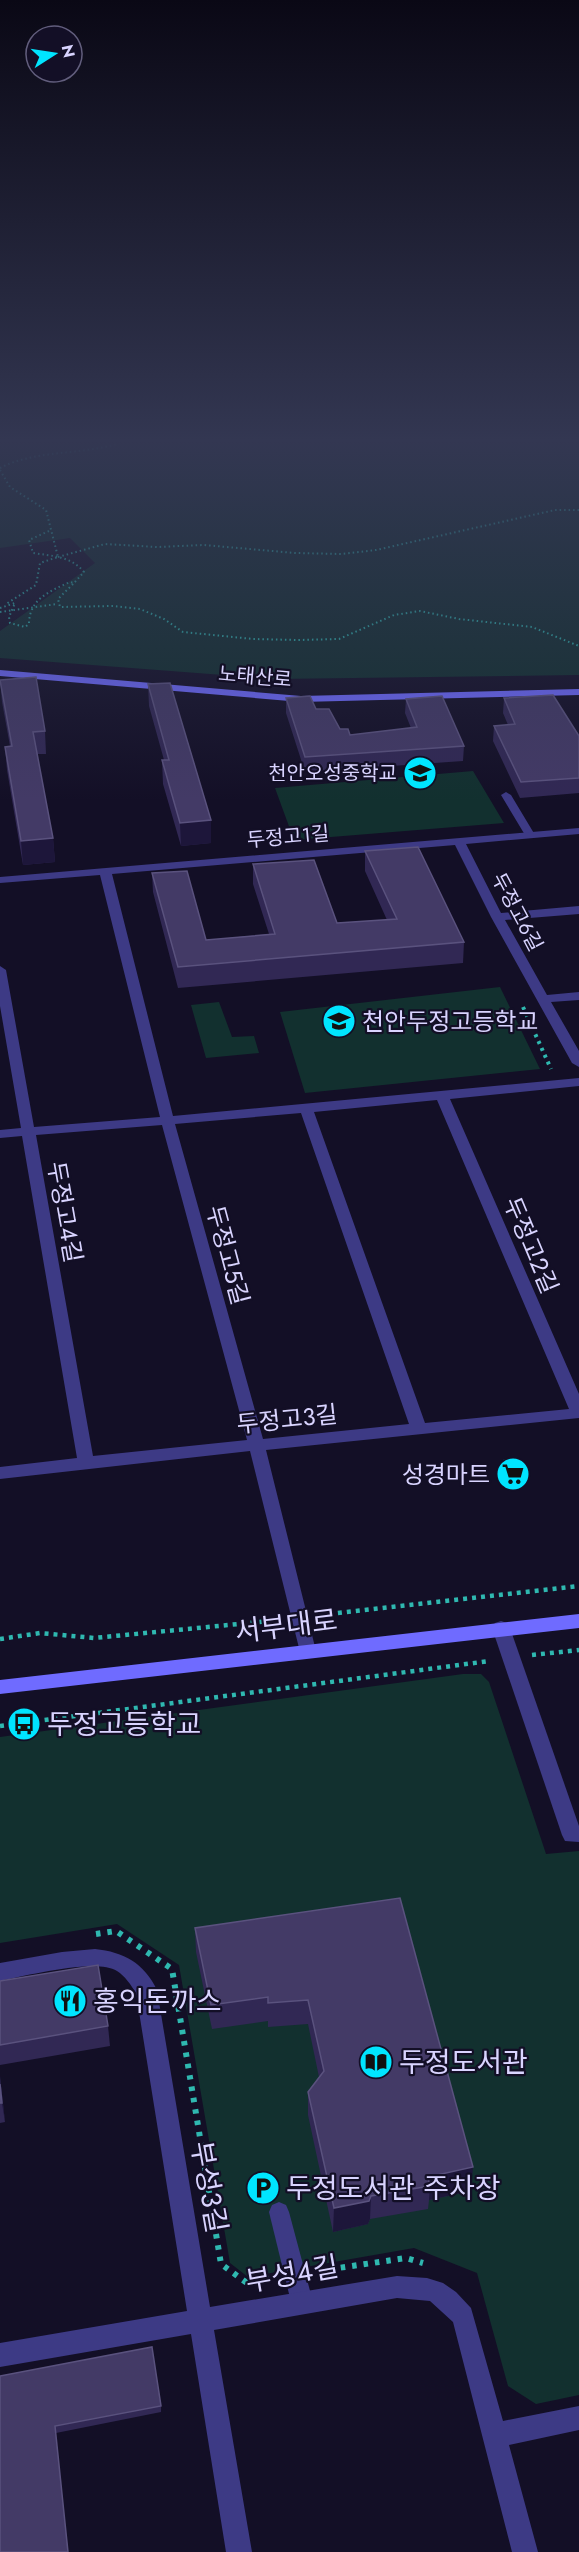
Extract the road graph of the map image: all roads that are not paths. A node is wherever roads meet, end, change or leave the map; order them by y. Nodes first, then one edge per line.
1 (0, 673) edge
2 (579, 692) edge
3 (506, 795) dead end
4 (579, 831) edge
5 (530, 835) junction
6 (459, 842) junction
7 (105, 871) junction
8 (0, 880) edge
9 (579, 910) edge
10 (497, 917) junction
11 (0, 970) edge
12 (579, 996) edge
13 (543, 999) junction
14 (579, 1063) edge
15 (579, 1082) edge
16 (442, 1095) junction
17 (306, 1109) junction
18 (167, 1120) junction
19 (29, 1131) junction
20 (0, 1134) edge
21 (579, 1413) edge
22 (419, 1430) junction
23 (257, 1446) junction
24 (86, 1462) junction
25 (0, 1473) edge
26 (579, 1621) edge
27 (501, 1628) junction
28 (307, 1651) junction
29 (0, 1687) edge
30 (579, 1834) edge
31 (0, 1972) edge
32 (279, 2211) dead end
33 (302, 2302) junction
34 (201, 2321) junction
35 (0, 2355) edge
36 (579, 2418) edge
37 (495, 2435) junction
38 (239, 2552) edge
39 (525, 2552) edge

1 - 2 street, 노태산로
3 - 5 lane
4 - 5 street, 두정고1길
5 - 6 street, 두정고1길
6 - 7 street, 두정고1길
6 - 10 street, 두정고6길
7 - 8 street, 두정고1길
7 - 18 street, 두정고5길
9 - 10 street
10 - 13 street, 두정고6길
11 - 19 street, 두정고4길
12 - 13 street
13 - 14 street, 두정고6길
15 - 16 street
16 - 17 street
16 - 21 street, 두정고2길
17 - 18 street
17 - 22 street
18 - 19 street
18 - 23 street, 두정고5길
19 - 20 street
19 - 24 street, 두정고4길
21 - 22 street, 두정고3길
22 - 23 street, 두정고3길
23 - 24 street, 두정고3길
23 - 28 street, 두정고5길
24 - 25 street, 두정고3길
26 - 27 street, 서부대로
27 - 28 street, 서부대로
27 - 30 street
28 - 29 street, 서부대로
31 - 34 street, 부성3길
32 - 33 lane
33 - 34 street, 부성4길
33 - 37 street, 부성4길
34 - 35 street, 부성4길
34 - 38 street, 부성3길
36 - 37 street
37 - 39 street, 부성4길

